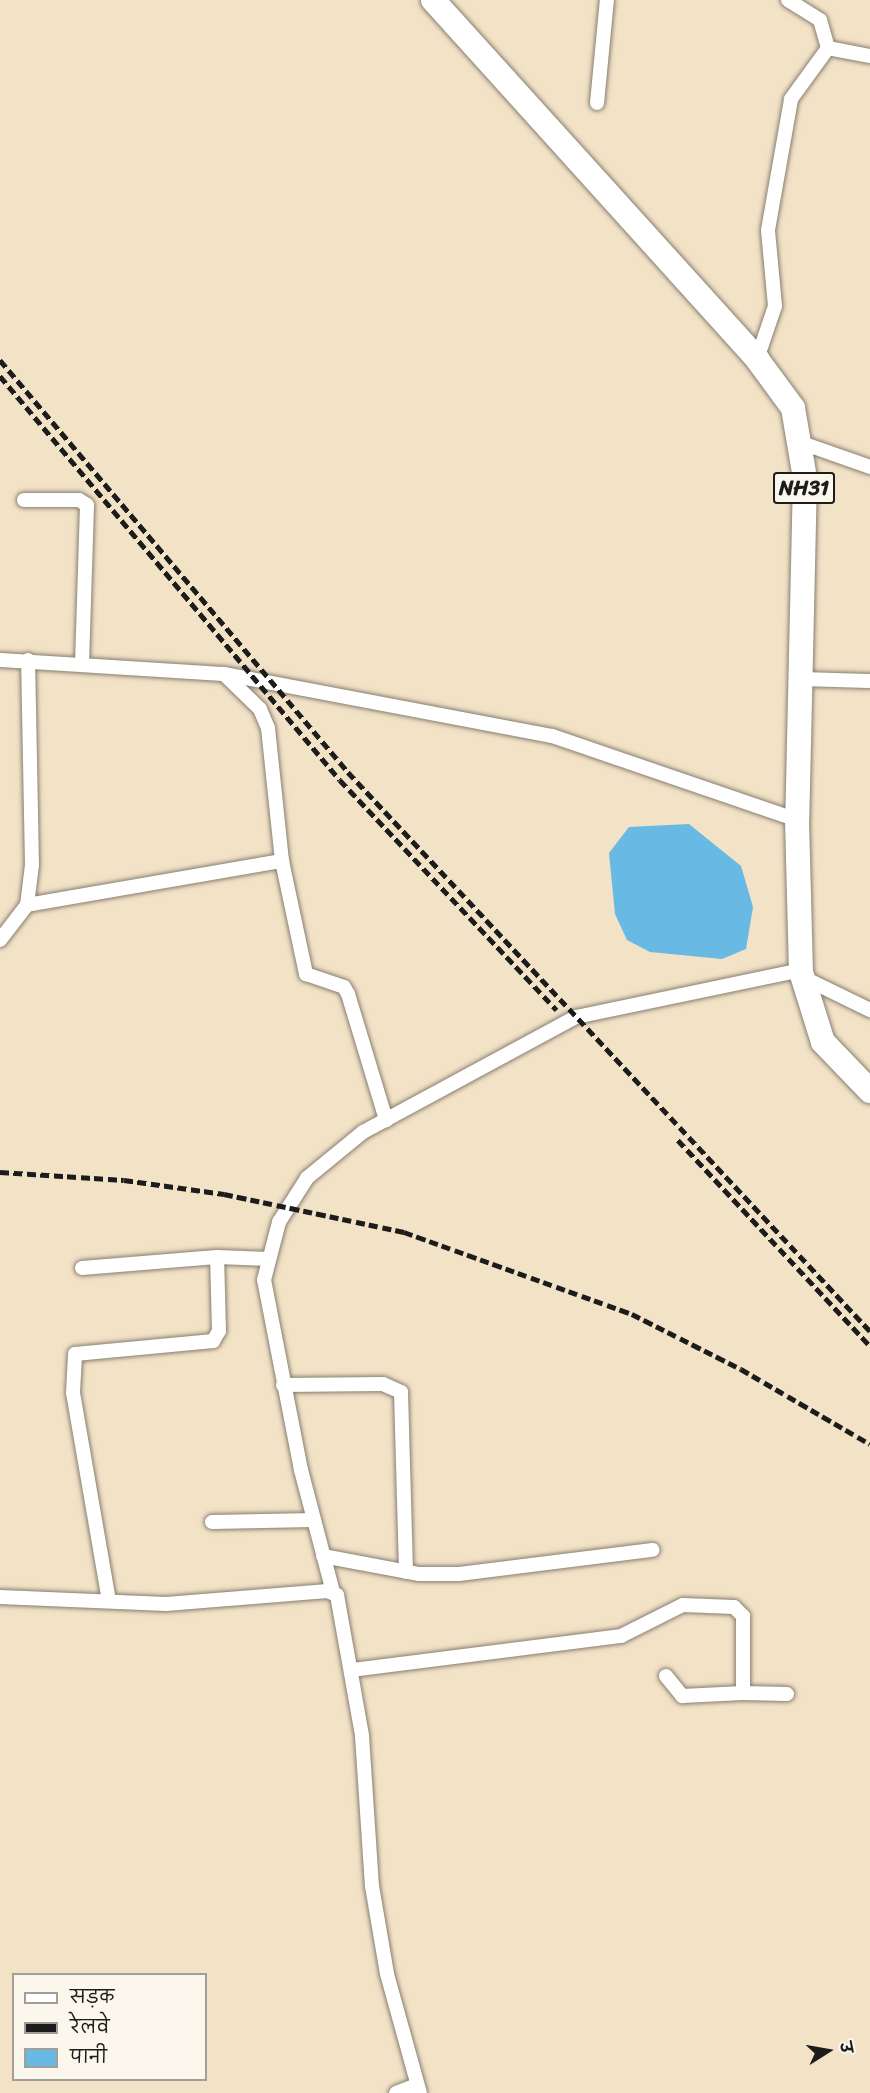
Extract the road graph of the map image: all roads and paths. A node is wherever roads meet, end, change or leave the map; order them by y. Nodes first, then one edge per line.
1 (433, 0) edge
2 (607, 0) edge
3 (788, 0) edge
4 (828, 48) junction
5 (870, 56) edge
6 (597, 103) dead end
7 (757, 359) junction
8 (802, 443) junction
9 (870, 467) edge
10 (24, 500) dead end
11 (0, 660) edge
12 (28, 660) junction
13 (82, 661) junction
14 (224, 674) junction
15 (800, 679) junction
16 (870, 681) edge
17 (796, 820) junction
18 (282, 861) junction
19 (27, 905) junction
20 (0, 940) edge
21 (801, 972) junction
22 (870, 1010) edge
23 (870, 1091) edge
24 (386, 1120) junction
25 (217, 1257) junction
26 (269, 1259) junction
27 (82, 1268) dead end
28 (283, 1385) junction
29 (314, 1520) junction
30 (212, 1522) dead end
31 (653, 1550) dead end
32 (323, 1556) junction
33 (406, 1572) junction
34 (333, 1592) junction
35 (0, 1597) edge
36 (109, 1601) junction
37 (352, 1670) junction
38 (666, 1676) dead end
39 (743, 1693) junction
40 (787, 1694) dead end
41 (418, 2089) edge
42 (396, 2093) edge

1 - 7 highway, NH31
2 - 6 street
3 - 4 street
4 - 5 street
4 - 7 street
7 - 8 highway, NH31
8 - 9 street
8 - 15 highway, NH31
10 - 13 street
11 - 12 street
12 - 13 street
12 - 19 street
13 - 14 street
14 - 17 street
14 - 18 street
15 - 16 street
15 - 17 highway, NH31
17 - 21 highway, NH31
18 - 19 street
18 - 24 street
19 - 20 street
21 - 22 street
21 - 23 highway, NH31
21 - 24 street
24 - 26 street
25 - 26 street
25 - 27 street
25 - 36 street
26 - 28 street
28 - 29 street
28 - 33 street
29 - 30 street
29 - 32 street
31 - 33 street
32 - 33 street
32 - 34 street
34 - 36 street
34 - 37 street
35 - 36 street
37 - 39 street
37 - 41 street
38 - 39 street
39 - 40 street
41 - 42 street

